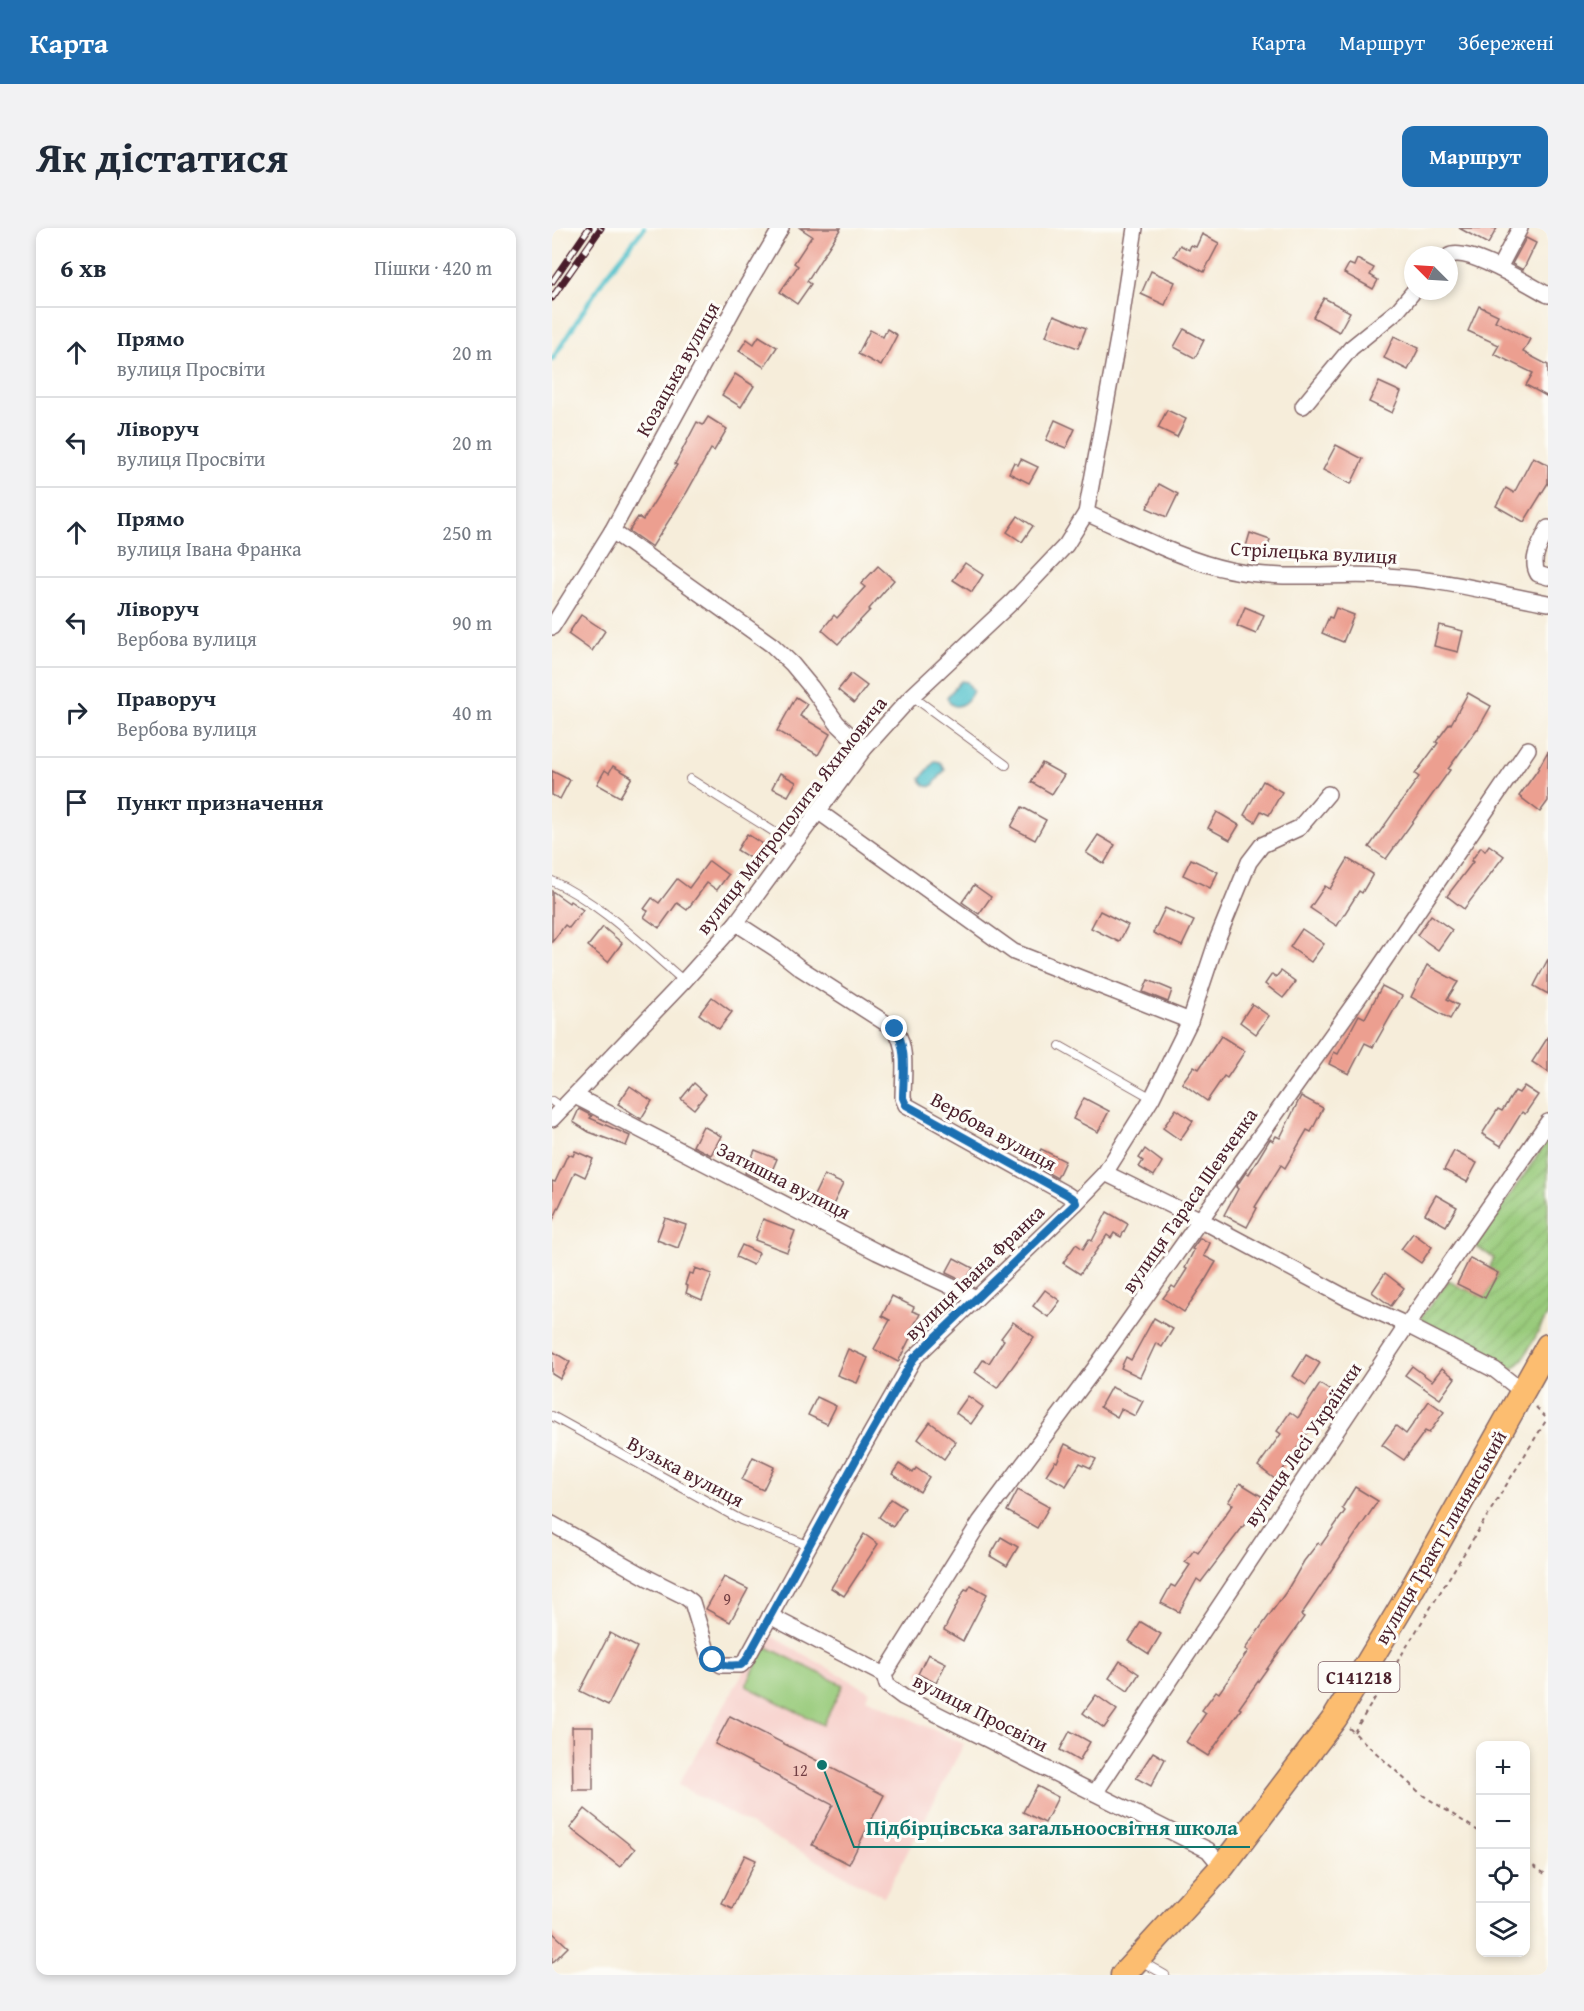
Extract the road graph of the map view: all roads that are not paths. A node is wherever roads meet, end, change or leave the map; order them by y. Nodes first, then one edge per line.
1 (781, 228) edge
2 (1135, 228) edge
3 (1520, 228) edge
4 (1458, 253) edge
5 (1498, 268) junction
6 (1548, 295) edge
7 (1406, 300) edge
8 (1304, 406) dead end
9 (1086, 513) junction
10 (1548, 528) edge
11 (612, 531) junction
12 (1548, 577) edge
13 (1548, 603) edge
14 (552, 627) edge
15 (912, 696) junction
16 (864, 749) junction
17 (1528, 749) dead end
18 (1006, 765) dead end
19 (690, 779) dead end
20 (1328, 794) dead end
21 (819, 812) junction
22 (795, 845) junction
23 (552, 881) edge
24 (736, 923) junction
25 (684, 981) junction
26 (1190, 1022) junction
27 (1060, 1046) dead end
28 (575, 1096) junction
29 (1152, 1098) junction
30 (555, 1109) edge
31 (1548, 1122) edge
32 (1105, 1173) junction
33 (1076, 1203) junction
34 (1201, 1220) junction
35 (976, 1298) junction
36 (1407, 1325) junction
37 (1548, 1346) edge
38 (1523, 1392) junction
39 (552, 1416) edge
40 (552, 1524) edge
41 (808, 1545) junction
42 (770, 1616) junction
43 (884, 1675) junction
44 (1095, 1793) junction
45 (1222, 1867) junction
46 (1130, 1967) edge
47 (1165, 1975) edge

1 - 11 street, Козацька вулиця
2 - 9 street, вулиця Митрополита Яхимовича
3 - 5 street
4 - 5 street
5 - 6 street
7 - 8 street
9 - 13 street, Стрілецька вулиця
9 - 15 street, вулиця Митрополита Яхимовича
10 - 12 street
11 - 14 street, Козацька вулиця
11 - 16 street
15 - 16 street, вулиця Митрополита Яхимовича
15 - 18 lane
16 - 21 street, вулиця Митрополита Яхимовича
17 - 34 street, вулиця Тараса Шевченка
19 - 22 lane
20 - 26 street, вулиця Івана Франка
21 - 22 street, вулиця Митрополита Яхимовича
21 - 26 street
22 - 24 street, вулиця Митрополита Яхимовича
23 - 25 lane
24 - 25 street, вулиця Митрополита Яхимовича
24 - 33 street, Вербова вулиця
25 - 28 street, вулиця Митрополита Яхимовича
26 - 29 street, вулиця Івана Франка
27 - 29 lane
28 - 30 street, вулиця Митрополита Яхимовича
28 - 35 street, Затишна вулиця
29 - 32 street, вулиця Івана Франка
31 - 36 street, вулиця Лесі Українки
32 - 33 street, вулиця Івана Франка
32 - 34 street
33 - 35 street, вулиця Івана Франка
34 - 36 street
34 - 43 street, вулиця Тараса Шевченка
35 - 41 street, вулиця Івана Франка
36 - 38 street
36 - 44 street, вулиця Лесі Українки
37 - 38 main road, вулиця Тракт Глинянський / С141218
38 - 45 main road, вулиця Тракт Глинянський / С141218
39 - 41 lane, Вузька вулиця
40 - 42 street
41 - 42 street, вулиця Івана Франка
42 - 43 street, вулиця Просвіти
43 - 44 street, вулиця Просвіти
44 - 45 street, вулиця Просвіти
45 - 46 main road, вулиця Тракт Глинянський / С141218
46 - 47 lane

